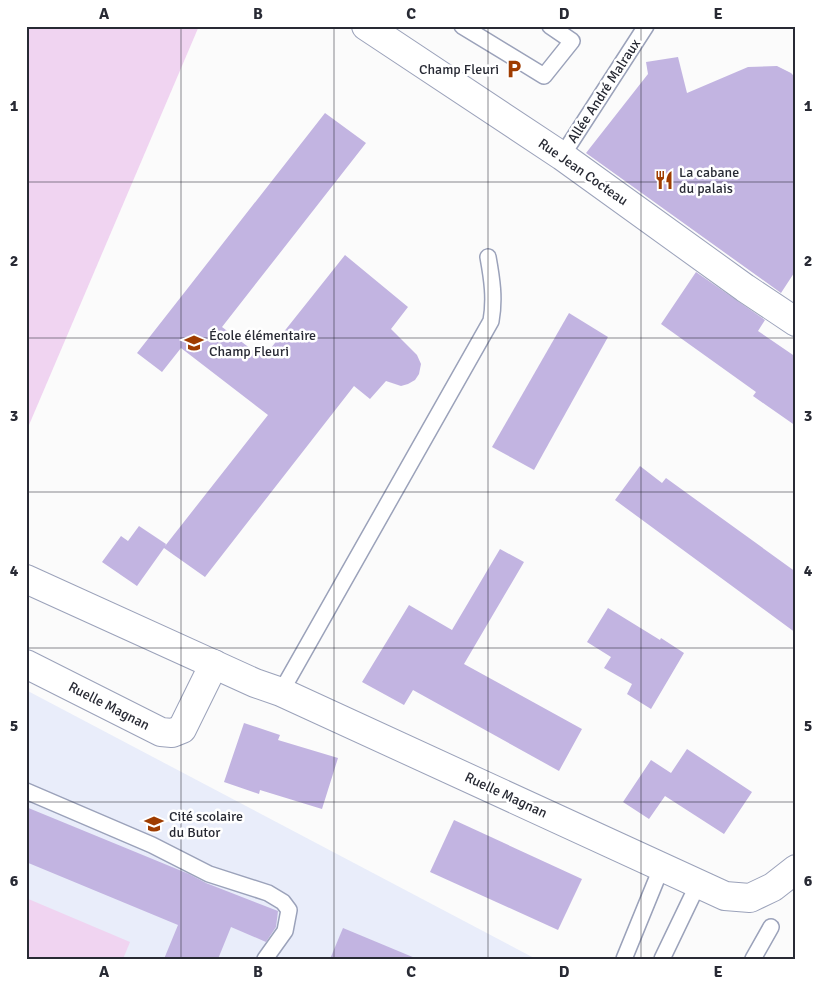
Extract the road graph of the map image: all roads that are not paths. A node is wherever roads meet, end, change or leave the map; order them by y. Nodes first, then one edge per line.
1 (366, 26) edge
2 (462, 26) edge
3 (550, 26) edge
4 (646, 26) edge
5 (562, 156) junction
6 (488, 257) dead end
7 (796, 322) edge
8 (26, 579) edge
9 (26, 664) edge
10 (214, 664) junction
11 (281, 692) junction
12 (26, 791) edge
13 (662, 866) junction
14 (796, 869) edge
15 (698, 884) junction
16 (771, 927) dead end
17 (265, 959) edge
18 (624, 959) edge
19 (662, 959) edge
20 (753, 959) edge

1 - 5 street, Rue Jean Cocteau
2 - 3 lane
4 - 5 lane, Allée André Malraux
5 - 7 street, Rue Jean Cocteau
6 - 11 lane
8 - 10 street, Ruelle Magnan
9 - 10 street, Ruelle Magnan
10 - 11 street, Ruelle Magnan
11 - 13 street, Ruelle Magnan
12 - 17 lane
13 - 15 street, Ruelle Magnan
13 - 18 lane
14 - 15 street, Ruelle Magnan
15 - 19 lane
16 - 20 lane

